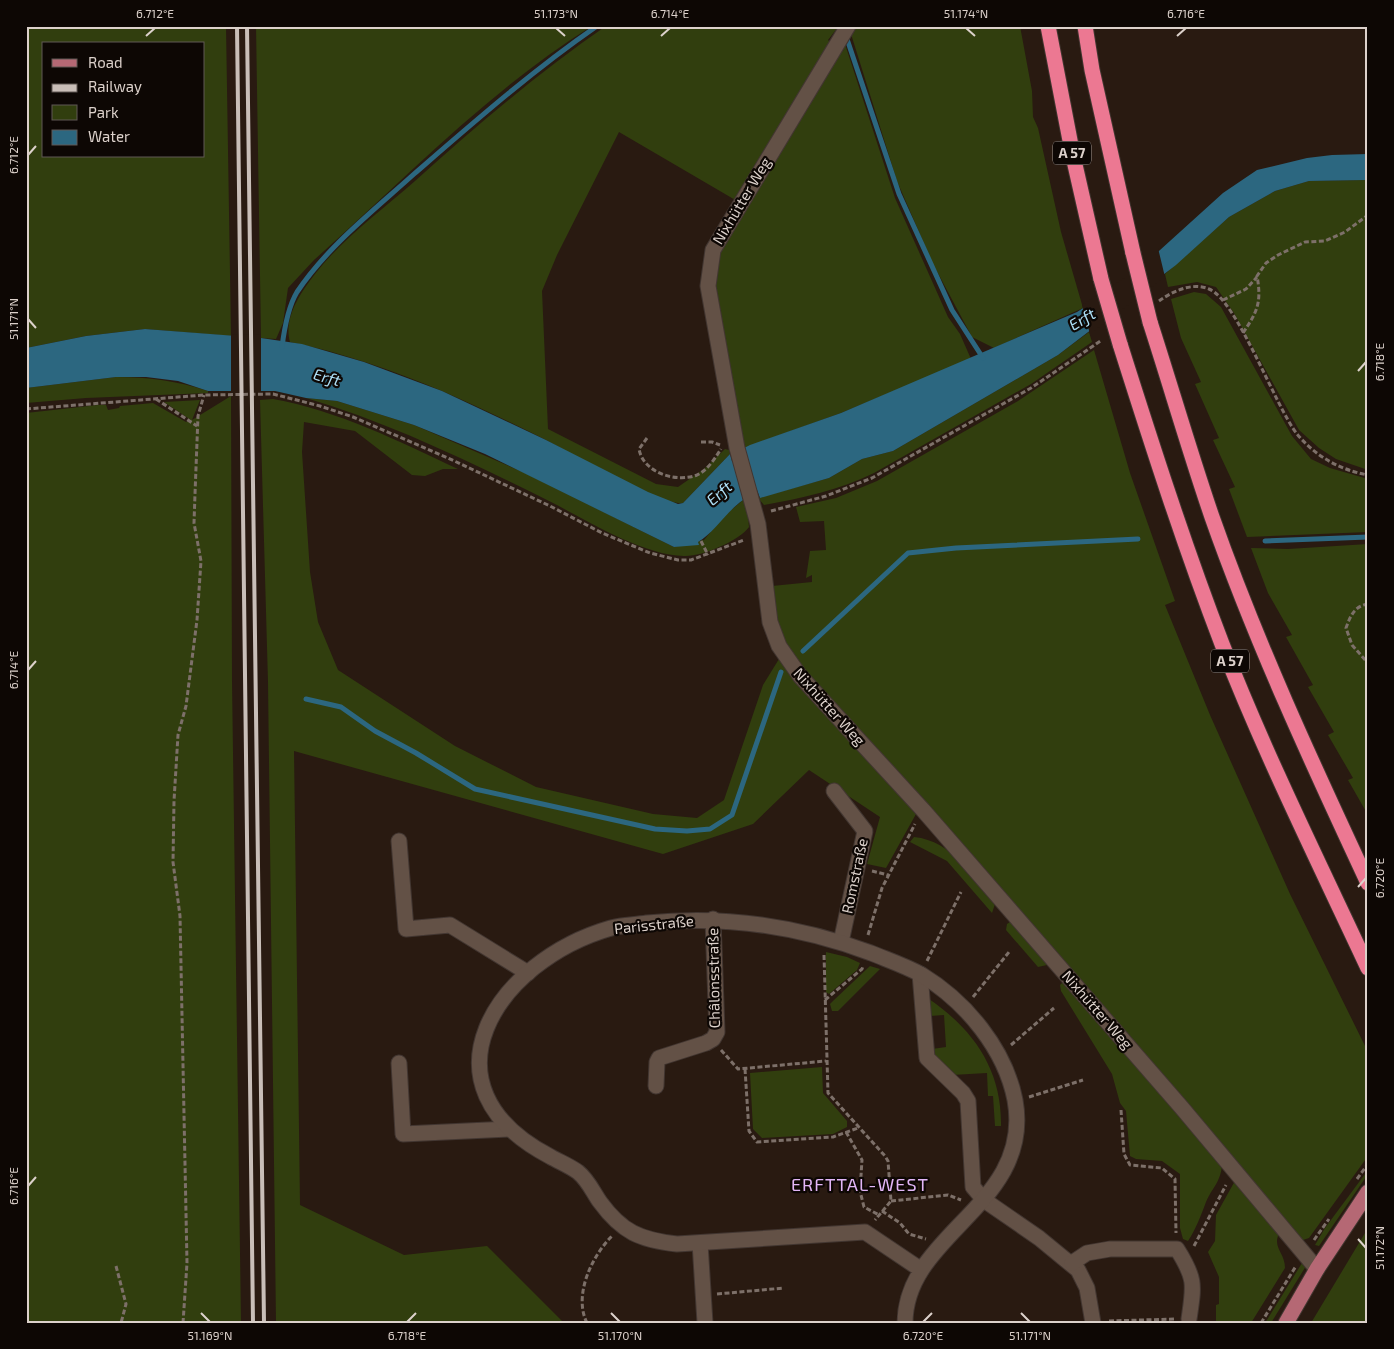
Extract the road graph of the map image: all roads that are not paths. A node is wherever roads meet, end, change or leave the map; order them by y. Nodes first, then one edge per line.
1 (848, 26) edge
2 (1048, 26) edge
3 (1085, 26) edge
4 (834, 791) dead end
5 (399, 841) dead end
6 (1368, 883) edge
7 (712, 919) junction
8 (841, 942) junction
9 (1368, 968) edge
10 (528, 973) junction
11 (920, 974) junction
12 (399, 1063) dead end
13 (656, 1086) dead end
14 (509, 1129) junction
15 (1368, 1192) edge
16 (981, 1204) junction
17 (700, 1243) junction
18 (1072, 1263) junction
19 (920, 1269) junction
20 (1317, 1269) junction
21 (1189, 1319) road end
22 (1093, 1322) edge
23 (705, 1323) edge
24 (905, 1323) edge
25 (1286, 1323) edge

1 - 20 street, Nixhütter Weg
2 - 9 highway, A 57, bridge
3 - 6 highway, A 57, bridge
4 - 8 street, Romstraße
5 - 10 street
7 - 8 street, Parisstraße
7 - 10 street, Parisstraße
7 - 13 street, Châlonsstraße
8 - 11 street, Parisstraße
10 - 14 street, Parisstraße
11 - 16 street
11 - 16 street, Parisstraße
12 - 14 street
14 - 17 street, Parisstraße
15 - 20 main road
16 - 18 street
16 - 19 street, Parisstraße
17 - 19 street, Parisstraße
17 - 23 street
18 - 21 street
18 - 22 street
19 - 24 street, Parisstraße
20 - 25 main road

